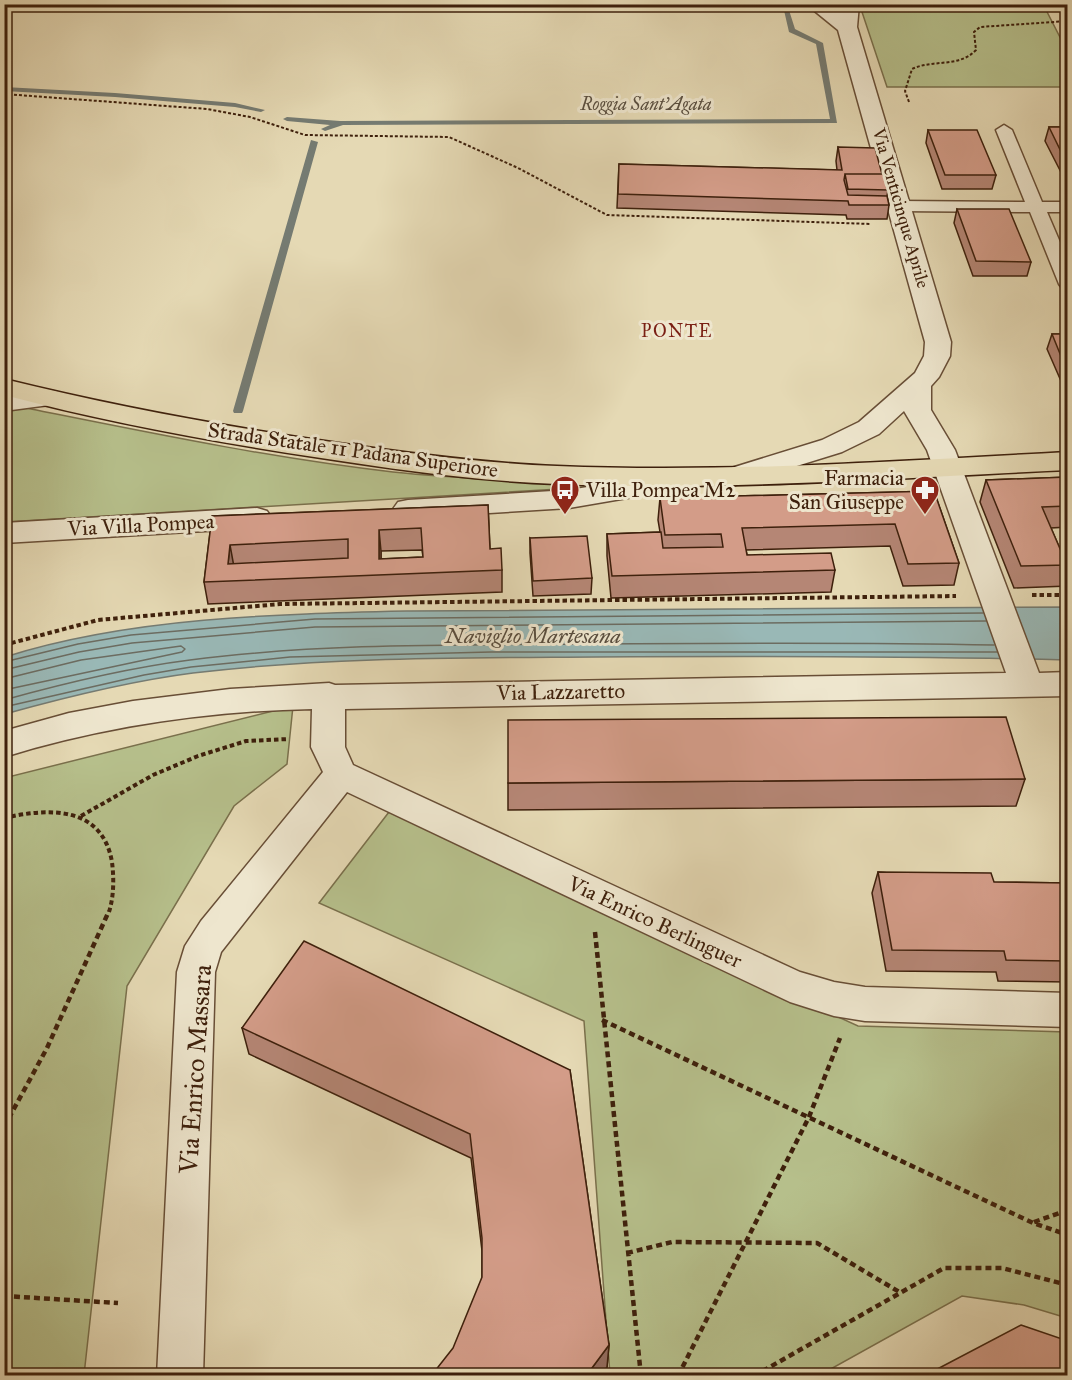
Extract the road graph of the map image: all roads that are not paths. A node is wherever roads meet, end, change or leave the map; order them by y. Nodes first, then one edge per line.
1 (815, 4) edge
2 (848, 16) edge
3 (1004, 130) dead end
4 (1036, 207) junction
5 (1068, 207) edge
6 (902, 216) junction
7 (1068, 284) edge
8 (918, 385) junction
9 (4, 387) edge
10 (47, 398) junction
11 (4, 403) edge
12 (1068, 461) edge
13 (947, 466) junction
14 (735, 476) junction
15 (705, 477) junction
16 (381, 511) edge
17 (287, 516) edge
18 (4, 533) edge
19 (1023, 673) junction
20 (1068, 684) edge
21 (329, 695) junction
22 (4, 744) edge
23 (341, 774) junction
24 (1068, 1010) edge
25 (180, 1376) edge

1 - 2 street, Via Venticinque Aprile
2 - 6 street, Via Venticinque Aprile
3 - 4 lane
4 - 5 lane
4 - 6 lane
4 - 7 lane
6 - 8 street, Via Venticinque Aprile
8 - 13 street
8 - 14 street, Via Venticinque Aprile
9 - 10 main road, Strada Statale 11 Padana Superiore
10 - 11 street
10 - 15 main road, Strada Statale 11 Padana Superiore
12 - 13 main road
13 - 14 main road
13 - 19 street
14 - 15 main road
15 - 16 street
17 - 18 street, Via Villa Pompea
19 - 20 street, Via Lazzaretto
19 - 21 street, Via Lazzaretto
21 - 22 street, Via Lazzaretto
21 - 23 street
23 - 24 street, Via Enrico Berlinguer
23 - 25 street, Via Enrico Massara

